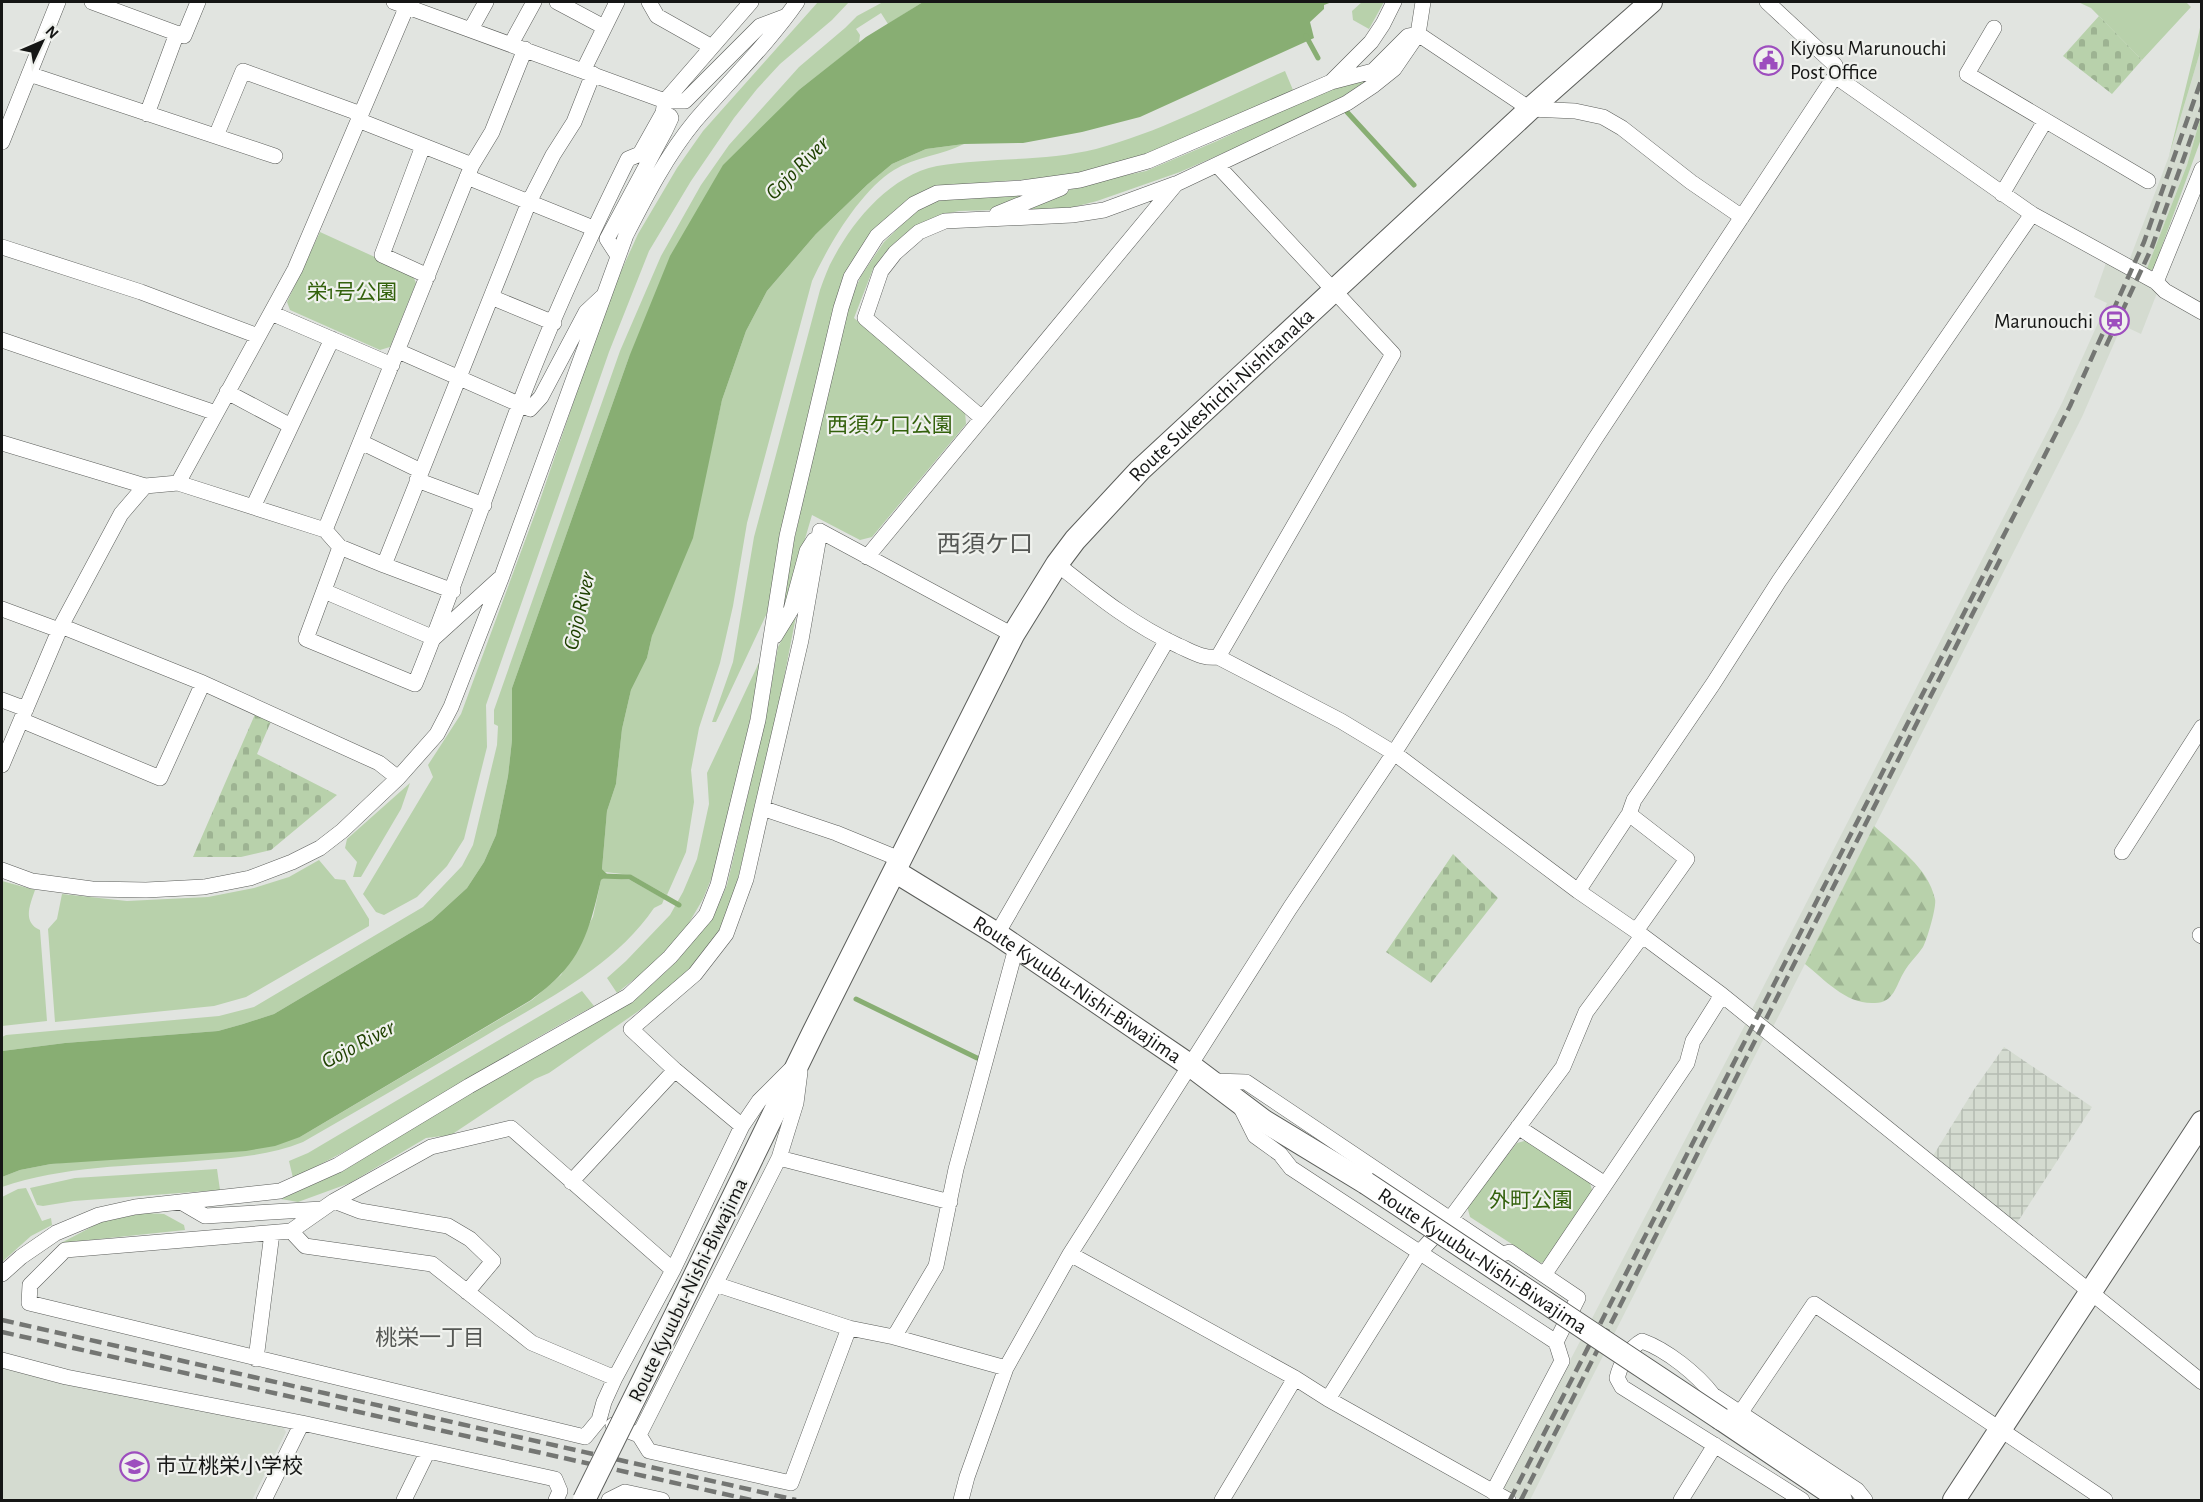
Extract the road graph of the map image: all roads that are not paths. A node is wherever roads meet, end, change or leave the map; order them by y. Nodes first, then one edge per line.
1 (58, 2) edge
2 (92, 2) edge
3 (198, 2) edge
4 (486, 2) edge
5 (534, 2) edge
6 (556, 2) edge
7 (616, 2) edge
8 (649, 2) edge
9 (751, 2) edge
10 (796, 2) edge
11 (1394, 2) edge
12 (1423, 2) edge
13 (1651, 2) edge
14 (1767, 2) edge
15 (399, 3) edge
16 (786, 16) junction
17 (604, 27) junction
18 (1994, 28) dead end
19 (471, 29) junction
20 (177, 33) junction
21 (1418, 34) junction
22 (518, 47) junction
23 (712, 47) junction
24 (588, 73) junction
25 (29, 74) junction
26 (1835, 76) junction
27 (1331, 82) junction
28 (665, 101) junction
29 (1530, 109) junction
30 (147, 114) junction
31 (359, 117) junction
32 (2045, 121) junction
33 (216, 136) junction
34 (2, 142) edge
35 (423, 146) junction
36 (275, 156) dead end
37 (1217, 165) junction
38 (2202, 170) edge
39 (469, 171) junction
40 (1080, 180) junction
41 (2148, 181) dead end
42 (1176, 184) junction
43 (2002, 194) junction
44 (529, 202) junction
45 (2032, 214) junction
46 (1742, 217) junction
47 (989, 218) junction
48 (593, 228) junction
49 (2, 247) edge
50 (618, 256) junction
51 (428, 276) junction
52 (2156, 282) junction
53 (1334, 290) junction
54 (603, 296) junction
55 (491, 297) junction
56 (2202, 312) edge
57 (271, 313) junction
58 (554, 323) junction
59 (258, 336) junction
60 (332, 339) junction
61 (2, 340) edge
62 (395, 358) junction
63 (458, 379) junction
64 (227, 392) junction
65 (519, 406) junction
66 (216, 413) junction
67 (982, 418) junction
68 (291, 426) junction
69 (2, 442) edge
70 (361, 442) junction
71 (419, 476) junction
72 (178, 483) junction
73 (145, 486) junction
74 (484, 505) junction
75 (253, 507) junction
76 (325, 530) junction
77 (820, 531) junction
78 (340, 548) junction
79 (867, 556) junction
80 (384, 564) junction
81 (1057, 564) junction
82 (502, 576) junction
83 (324, 591) junction
84 (453, 591) junction
85 (2, 609) edge
86 (60, 628) junction
87 (1013, 635) junction
88 (434, 638) junction
89 (1167, 640) junction
90 (770, 644) junction
91 (1218, 657) junction
92 (203, 684) junction
93 (2, 700) edge
94 (24, 714) junction
95 (2202, 727) edge
96 (1394, 753) junction
97 (2, 765) edge
98 (399, 778) junction
99 (762, 808) junction
100 (1629, 814) junction
101 (2122, 852) dead end
102 (899, 866) junction
103 (2, 870) edge
104 (1578, 891) junction
105 (1639, 933) junction
106 (997, 934) junction
107 (1016, 948) junction
108 (1722, 995) junction
109 (802, 1057) junction
110 (1191, 1065) junction
111 (675, 1070) junction
112 (1210, 1081) junction
113 (1238, 1102) junction
114 (2202, 1122) edge
115 (742, 1126) junction
116 (1518, 1127) junction
117 (779, 1158) junction
118 (571, 1182) junction
119 (1605, 1184) junction
120 (181, 1202) junction
121 (950, 1202) junction
122 (328, 1205) junction
123 (1450, 1219) junction
124 (291, 1231) junction
125 (272, 1233) junction
126 (1420, 1252) junction
127 (1070, 1254) junction
128 (673, 1270) junction
129 (2, 1274) edge
130 (1544, 1275) junction
131 (715, 1284) junction
132 (467, 1292) junction
133 (2090, 1293) junction
134 (849, 1328) junction
135 (894, 1337) junction
136 (1556, 1342) junction
137 (255, 1359) junction
138 (2, 1360) edge
139 (1006, 1368) junction
140 (2199, 1376) edge
141 (615, 1378) junction
142 (1295, 1378) junction
143 (1328, 1399) junction
144 (1731, 1416) junction
145 (599, 1420) junction
146 (303, 1423) junction
147 (2000, 1431) junction
148 (639, 1435) junction
149 (1715, 1445) junction
150 (428, 1451) junction
151 (558, 1496) edge
152 (1498, 1497) edge
153 (264, 1500) edge
154 (404, 1500) edge
155 (584, 1500) edge
156 (603, 1500) edge
157 (609, 1500) edge
158 (662, 1500) edge
159 (961, 1500) edge
160 (1222, 1500) edge
161 (1681, 1500) edge
162 (1802, 1500) edge
163 (1841, 1500) edge
164 (1865, 1500) edge
165 (1954, 1500) edge
166 (2105, 1500) edge

1 - 25 street
2 - 20 street
3 - 20 street
4 - 19 street
5 - 22 street
6 - 17 street
7 - 17 street
8 - 23 street
9 - 23 street
10 - 16 street
11 - 27 street
12 - 21 street
13 - 29 main road, Route Sukeshichi-Nishitanaka
14 - 26 street
15 - 19 street
15 - 31 street
16 - 28 street
16 - 50 street
17 - 24 street
18 - 32 street
19 - 22 street
20 - 30 street
21 - 27 street
21 - 29 street
21 - 37 street
22 - 24 street
22 - 39 street
23 - 28 street
24 - 28 street
24 - 44 street
25 - 30 street
25 - 34 street
26 - 43 street
26 - 46 street
27 - 40 street
28 - 48 street
28 - 50 street
29 - 46 street
29 - 53 main road, Route Sukeshichi-Nishitanaka
30 - 33 street
31 - 33 street
31 - 35 street
31 - 57 street
32 - 41 street
32 - 43 street
33 - 36 street
35 - 39 street
35 - 51 street
37 - 42 street
37 - 53 street
38 - 52 street
39 - 44 street
39 - 51 street
40 - 47 street
40 - 90 street
42 - 47 street
42 - 67 street
43 - 45 street
44 - 48 street
44 - 55 street
45 - 52 street
45 - 100 street
46 - 96 street
47 - 67 street
48 - 58 street
49 - 59 street
50 - 54 street
51 - 62 street
52 - 56 street
53 - 81 main road, Route Sukeshichi-Nishitanaka
53 - 91 street
54 - 65 street
54 - 82 street
55 - 58 street
55 - 63 street
57 - 59 street
57 - 60 street
58 - 65 street
59 - 64 street
60 - 62 street
60 - 68 street
61 - 66 street
62 - 63 street
62 - 70 street
63 - 65 street
63 - 71 street
64 - 66 street
64 - 68 street
65 - 74 street
66 - 72 street
67 - 79 street
68 - 75 street
69 - 73 street
70 - 71 street
70 - 76 street
71 - 74 street
71 - 80 street
72 - 73 street
72 - 75 street
73 - 86 street
74 - 84 street
75 - 76 street
76 - 78 street
77 - 79 street
77 - 90 street
77 - 99 street
78 - 80 street
78 - 83 street
79 - 87 street
80 - 84 street
81 - 87 main road, Route Sukeshichi-Nishitanaka
81 - 89 street
82 - 88 street
82 - 98 street
83 - 88 street
83 - 88 street
84 - 88 street
85 - 86 street
86 - 92 street
86 - 94 street
87 - 102 main road, Route Sukeshichi-Nishitanaka
89 - 91 street
89 - 106 street
90 - 120 street
91 - 96 street
92 - 94 street
92 - 98 street
93 - 94 street
94 - 97 street
95 - 101 street
96 - 104 street
96 - 110 street
98 - 103 street
99 - 102 street
99 - 111 street
100 - 104 street
100 - 105 street
102 - 106 main road, Route Kyuubu-Nishi-Biwajima
102 - 109 main road, Route Kyuubu-Nishi-Biwajima
104 - 105 street
105 - 108 street
105 - 116 street
106 - 107 main road, Route Kyuubu-Nishi-Biwajima
107 - 110 main road, Route Kyuubu-Nishi-Biwajima
107 - 121 street
108 - 119 street
108 - 133 street
109 - 115 street
109 - 117 street
109 - 155 main road, Route Kyuubu-Nishi-Biwajima, bridge
110 - 112 main road, Route Kyuubu-Nishi-Biwajima
110 - 127 street
111 - 115 street
111 - 118 street
112 - 113 main road, Route Kyuubu-Nishi-Biwajima
112 - 123 street
113 - 126 street
113 - 144 main road, Route Kyuubu-Nishi-Biwajima, bridge
114 - 133 main road
115 - 128 street
116 - 119 street
116 - 123 street
117 - 121 street
117 - 131 street
118 - 122 street
118 - 128 street
119 - 130 street
120 - 122 street
120 - 129 street
121 - 135 street
122 - 124 street
122 - 132 street
123 - 126 street
123 - 130 street
124 - 125 street
124 - 132 street
125 - 137 street
125 - 137 street
126 - 136 street
126 - 143 street
127 - 139 street
127 - 142 street
128 - 141 street
130 - 136 street
131 - 134 street
131 - 148 street
132 - 141 street
133 - 140 street
133 - 147 main road
134 - 135 street
134 - 148 street
135 - 139 street
136 - 152 street
137 - 145 street
138 - 146 street
139 - 159 street
141 - 145 street
142 - 143 street
142 - 160 street
143 - 152 street
144 - 147 street
144 - 149 street
144 - 163 main road, Route Kyuubu-Nishi-Biwajima
144 - 164 street
145 - 148 street
146 - 150 street
146 - 153 street
147 - 165 main road
147 - 166 street
149 - 161 street
149 - 162 street
150 - 151 street
150 - 154 street
151 - 156 street
157 - 158 street

